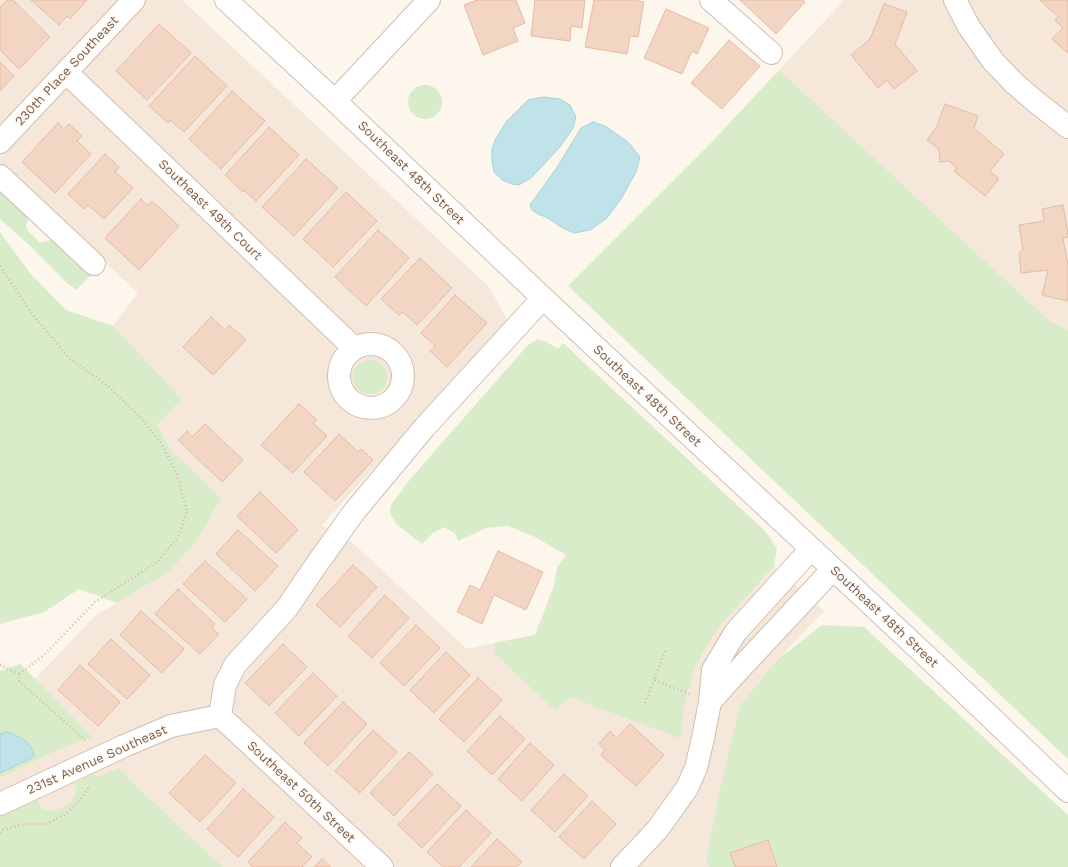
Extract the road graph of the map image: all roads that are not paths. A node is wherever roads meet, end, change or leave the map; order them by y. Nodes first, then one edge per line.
1 (134, 0) edge
2 (226, 0) edge
3 (429, 0) edge
4 (710, 0) edge
5 (954, 0) edge
6 (771, 53) dead end
7 (66, 72) junction
8 (335, 101) junction
9 (1068, 127) edge
10 (0, 142) edge
11 (0, 176) edge
12 (94, 264) dead end
13 (542, 298) junction
14 (354, 348) dead end
15 (811, 549) junction
16 (833, 570) junction
17 (710, 702) junction
18 (220, 716) junction
19 (1068, 791) edge
20 (0, 804) edge
21 (382, 867) edge
22 (622, 867) edge

1 - 7 street, 230th Place Southeast
2 - 8 street, Southeast 48th Street
3 - 8 street
4 - 6 street
5 - 9 street
7 - 10 street, 230th Place Southeast
7 - 14 street, Southeast 49th Court
8 - 13 street, Southeast 48th Street
11 - 12 street
13 - 15 street, Southeast 48th Street
13 - 18 street
15 - 16 street, Southeast 48th Street
15 - 17 street
16 - 17 street
16 - 19 street, Southeast 48th Street
17 - 22 street
18 - 20 street, 231st Avenue Southeast
18 - 21 street, Southeast 50th Street

